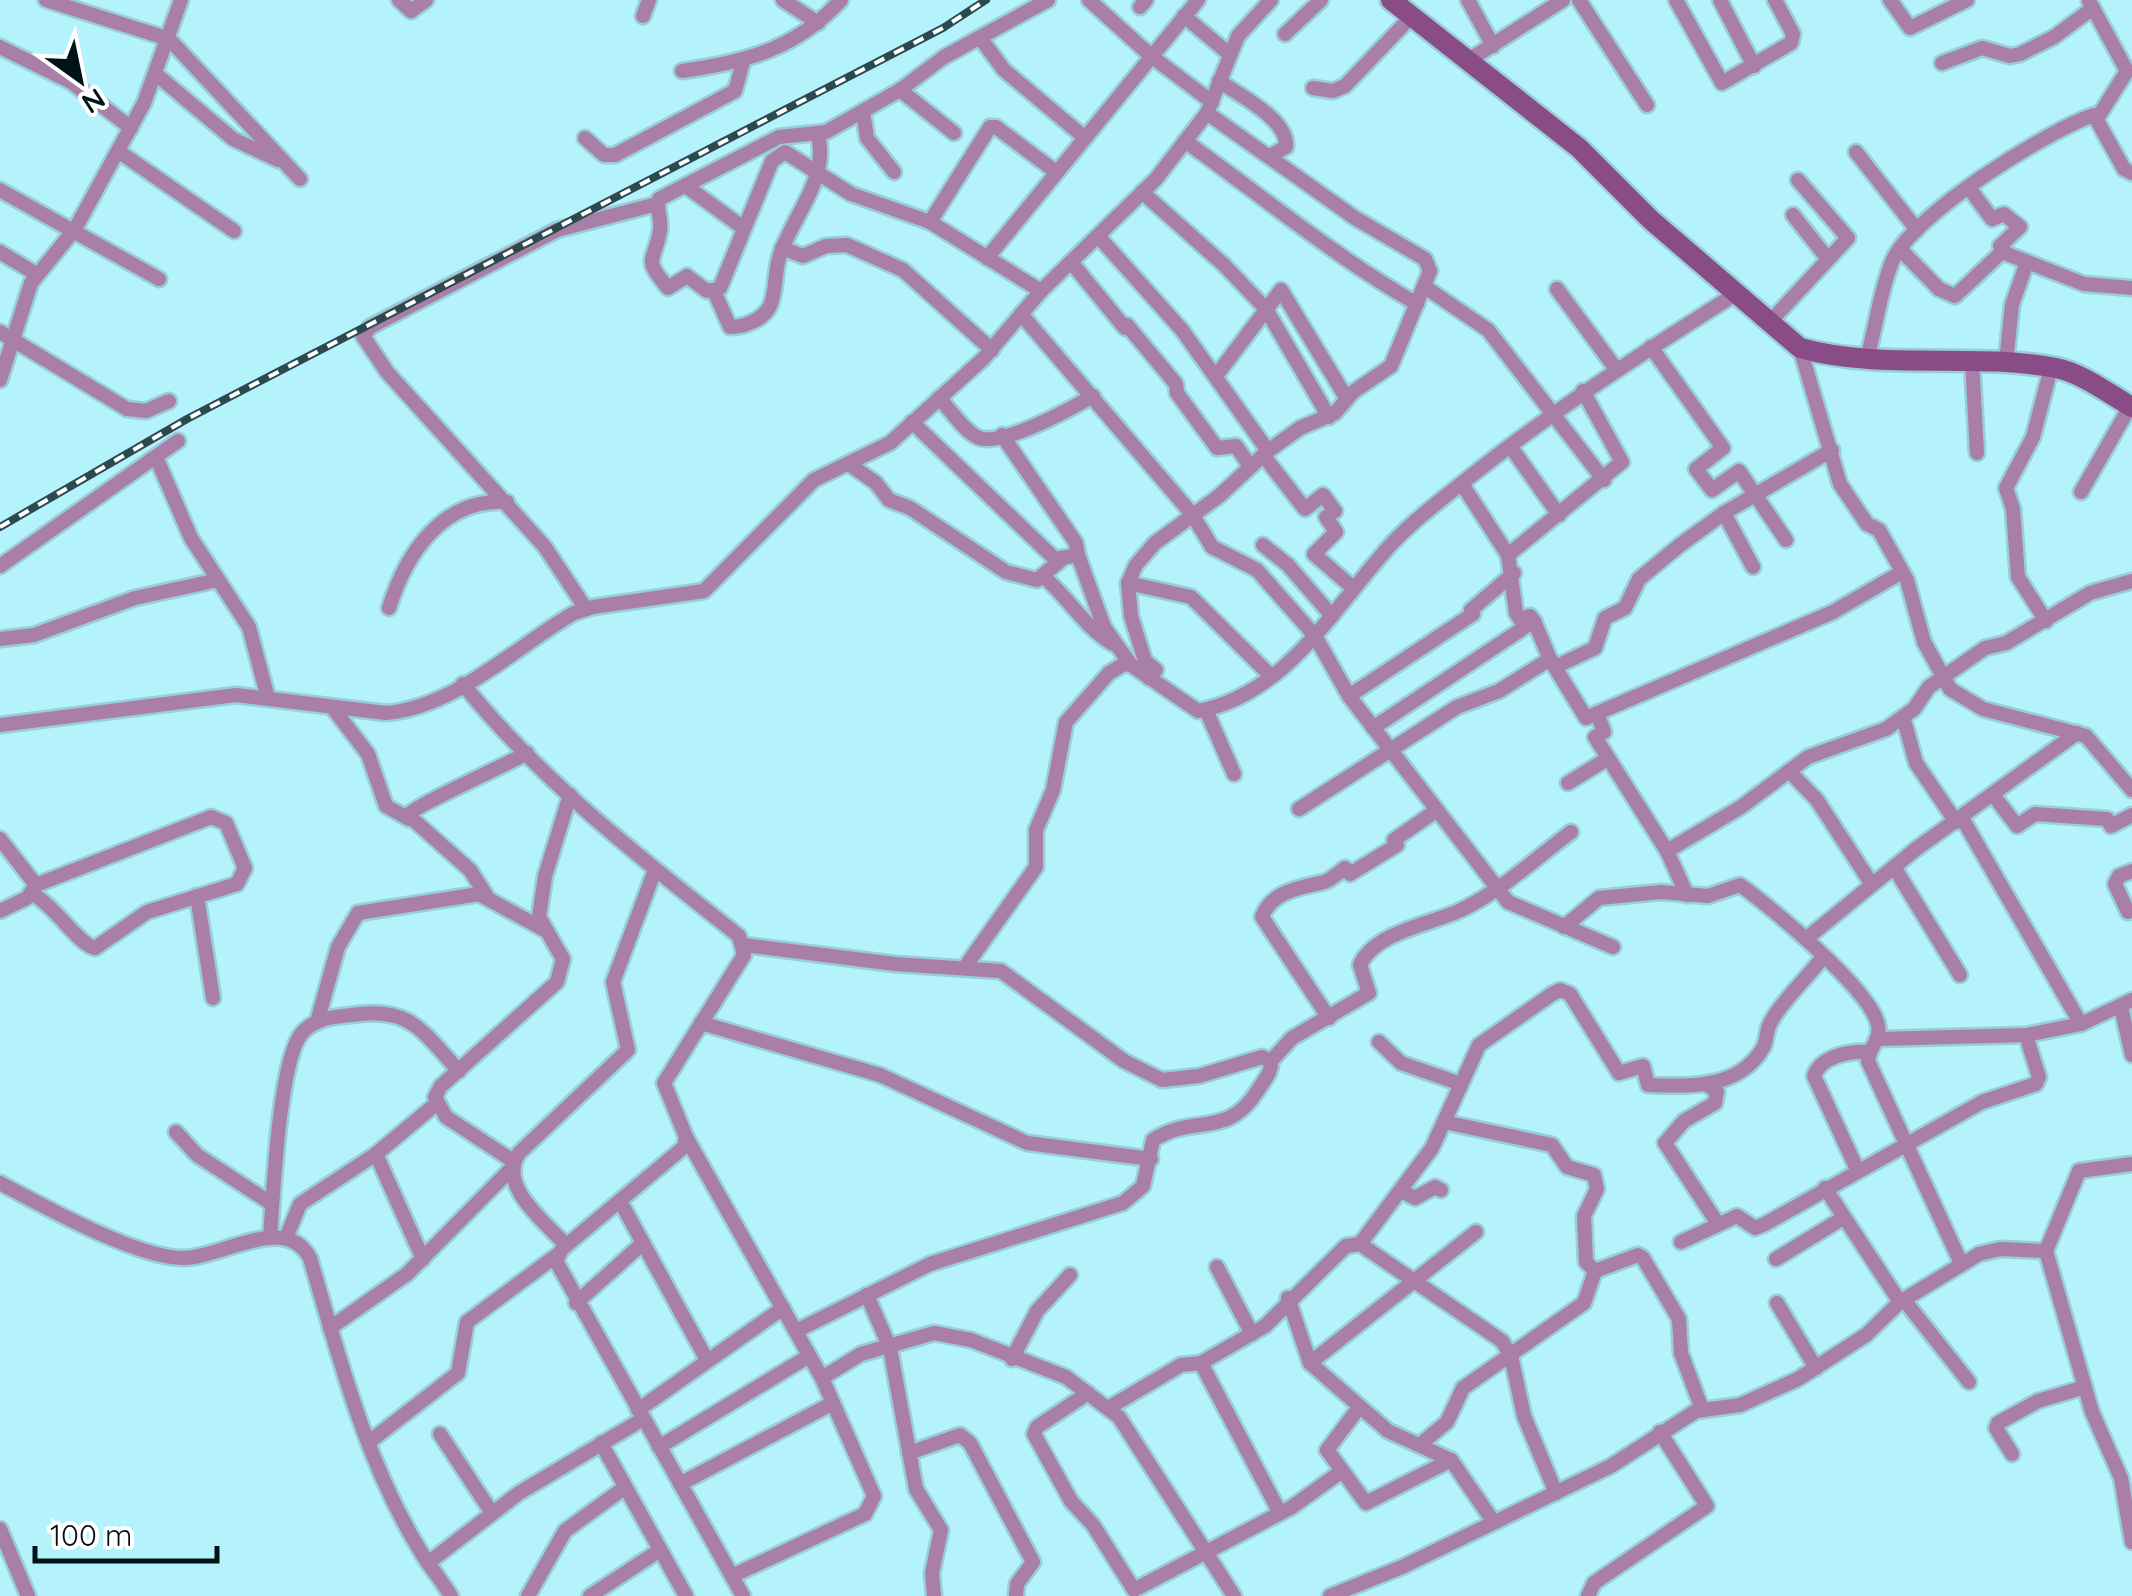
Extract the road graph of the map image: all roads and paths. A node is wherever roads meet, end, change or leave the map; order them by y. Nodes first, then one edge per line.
1 (46, 0) edge
2 (181, 0) edge
3 (398, 0) edge
4 (426, 0) edge
5 (648, 0) edge
6 (784, 0) edge
7 (841, 0) edge
8 (1048, 0) edge
9 (1088, 0) edge
10 (1198, 0) edge
11 (1271, 0) edge
12 (1321, 0) edge
13 (1390, 0) edge
14 (1468, 0) edge
15 (1563, 0) edge
16 (1579, 0) edge
17 (1676, 0) edge
18 (1720, 0) edge
19 (1890, 0) edge
20 (1967, 0) edge
21 (1778, 2) edge
22 (2090, 4) edge
23 (643, 16) dead end
24 (1184, 16) junction
25 (1412, 16) junction
26 (818, 23) junction
27 (1285, 34) dead end
28 (169, 39) junction
29 (982, 39) junction
30 (1492, 46) junction
31 (0, 47) edge
32 (1228, 53) junction
33 (1150, 56) junction
34 (2126, 58) edge
35 (1470, 60) junction
36 (742, 62) junction
37 (1942, 64) dead end
38 (1754, 66) junction
39 (682, 70) dead end
40 (157, 75) junction
41 (1218, 81) junction
42 (1313, 88) dead end
43 (900, 90) junction
44 (1647, 104) dead end
45 (1209, 107) junction
46 (863, 111) junction
47 (2098, 117) junction
48 (131, 128) junction
49 (954, 132) dead end
50 (818, 135) junction
51 (1084, 137) junction
52 (585, 138) dead end
53 (1185, 142) junction
54 (118, 151) junction
55 (1856, 152) dead end
56 (1270, 156) junction
57 (285, 163) junction
58 (894, 172) dead end
59 (1056, 172) junction
60 (2132, 173) edge
61 (817, 175) junction
62 (300, 179) dead end
63 (1798, 180) dead end
64 (686, 186) junction
65 (1968, 188) junction
66 (0, 190) edge
67 (1142, 192) junction
68 (657, 204) junction
69 (1793, 215) dead end
70 (930, 222) junction
71 (742, 227) junction
72 (74, 228) junction
73 (1917, 230) junction
74 (234, 231) dead end
75 (1098, 236) junction
76 (782, 248) junction
77 (1900, 249) junction
78 (2003, 251) junction
79 (0, 252) edge
80 (987, 258) junction
81 (1828, 259) junction
82 (1071, 262) junction
83 (2026, 262) junction
84 (36, 274) junction
85 (159, 279) dead end
86 (1425, 287) junction
87 (2132, 288) edge
88 (1041, 290) junction
89 (1557, 290) dead end
90 (714, 292) junction
91 (1734, 295) junction
92 (1417, 304) junction
93 (1266, 310) junction
94 (1022, 314) junction
95 (1770, 323) junction
96 (7, 335) edge
97 (1651, 348) junction
98 (1800, 348) junction
99 (992, 350) junction
100 (1324, 355) junction
101 (1867, 358) junction
102 (1972, 361) junction
103 (2006, 362) junction
104 (1299, 365) junction
105 (2051, 368) junction
106 (1616, 369) junction
107 (1216, 376) junction
108 (0, 380) edge
109 (1583, 391) junction
110 (1093, 396) junction
111 (940, 398) junction
112 (1348, 398) junction
113 (169, 401) dead end
114 (2132, 406) edge
115 (1552, 412) junction
116 (1328, 416) junction
117 (912, 422) junction
118 (1002, 435) junction
119 (178, 442) dead end
120 (1510, 446) junction
121 (1832, 450) junction
122 (1266, 453) junction
123 (1976, 453) dead end
124 (156, 457) junction
125 (848, 464) junction
126 (1250, 466) junction
127 (1604, 480) junction
128 (1462, 484) junction
129 (2081, 492) dead end
130 (1756, 494) junction
131 (507, 502) junction
132 (1724, 512) junction
133 (1192, 514) junction
134 (1559, 515) junction
135 (1786, 540) dead end
136 (1263, 546) dead end
137 (1078, 555) junction
138 (1508, 555) junction
139 (1062, 560) junction
140 (0, 566) edge
141 (1753, 567) dead end
142 (1902, 572) junction
143 (1514, 573) junction
144 (1043, 576) junction
145 (218, 580) junction
146 (2132, 581) edge
147 (1128, 583) junction
148 (1354, 588) junction
149 (390, 608) dead end
150 (586, 609) junction
151 (1332, 616) junction
152 (1534, 620) junction
153 (2046, 621) junction
154 (1315, 636) junction
155 (0, 639) edge
156 (1117, 647) junction
157 (1552, 663) junction
158 (1132, 665) junction
159 (1271, 676) junction
160 (1148, 678) junction
161 (1942, 678) junction
162 (463, 684) junction
163 (1349, 696) junction
164 (268, 698) junction
165 (332, 706) junction
166 (1206, 710) junction
167 (1592, 715) junction
168 (1903, 716) junction
169 (0, 725) edge
170 (1373, 728) junction
171 (2077, 733) junction
172 (1390, 751) junction
173 (527, 753) junction
174 (1607, 759) junction
175 (1789, 772) junction
176 (1234, 774) dead end
177 (1568, 783) dead end
178 (2132, 790) edge
179 (570, 795) junction
180 (1994, 796) junction
181 (1299, 809) dead end
182 (1437, 810) junction
183 (2132, 815) edge
184 (408, 820) junction
185 (1959, 820) junction
186 (1570, 832) dead end
187 (0, 839) edge
188 (1667, 852) junction
189 (1894, 868) junction
190 (656, 870) junction
191 (2132, 871) edge
192 (1872, 883) junction
193 (1496, 888) junction
194 (34, 890) junction
195 (486, 895) junction
196 (197, 896) junction
197 (1688, 896) junction
198 (0, 911) edge
199 (2128, 912) dead end
200 (1564, 927) junction
201 (544, 930) junction
202 (1807, 938) junction
203 (744, 945) junction
204 (1613, 947) dead end
205 (1823, 958) junction
206 (965, 967) junction
207 (1960, 974) dead end
208 (213, 998) dead end
209 (2126, 1004) edge
210 (1328, 1018) junction
211 (318, 1022) junction
212 (702, 1023) junction
213 (2081, 1024) junction
214 (2026, 1035) junction
215 (1379, 1042) dead end
216 (1874, 1046) junction
217 (2132, 1055) edge
218 (1270, 1061) junction
219 (459, 1071) junction
220 (1461, 1084) junction
221 (1709, 1086) junction
222 (436, 1104) junction
223 (1444, 1122) junction
224 (176, 1132) dead end
225 (686, 1137) junction
226 (1906, 1144) junction
227 (376, 1154) junction
228 (1151, 1159) junction
229 (2132, 1164) edge
230 (512, 1165) junction
231 (1857, 1170) junction
232 (0, 1183) edge
233 (1825, 1188) junction
234 (1441, 1190) dead end
235 (1400, 1191) junction
236 (620, 1201) junction
237 (272, 1204) junction
238 (1843, 1218) junction
239 (1718, 1224) junction
240 (1476, 1232) dead end
241 (270, 1238) junction
242 (286, 1238) junction
243 (1681, 1242) dead end
244 (643, 1243) junction
245 (1360, 1244) junction
246 (562, 1250) junction
247 (2046, 1251) junction
248 (423, 1259) junction
249 (1776, 1259) dead end
250 (1961, 1262) junction
251 (1217, 1268) dead end
252 (1596, 1270) junction
253 (1070, 1275) dead end
254 (1416, 1281) junction
255 (867, 1295) junction
256 (1288, 1298) junction
257 (1902, 1301) junction
258 (576, 1303) junction
259 (1777, 1303) dead end
260 (782, 1308) junction
261 (330, 1328) junction
262 (796, 1331) junction
263 (1252, 1334) junction
264 (890, 1348) junction
265 (809, 1356) junction
266 (1511, 1356) junction
267 (1012, 1359) junction
268 (707, 1360) junction
269 (1310, 1362) junction
270 (1201, 1363) junction
271 (1816, 1368) junction
272 (822, 1378) junction
273 (1969, 1382) dead end
274 (2085, 1388) junction
275 (1088, 1394) junction
276 (833, 1404) junction
277 (1110, 1407) junction
278 (1358, 1409) junction
279 (1702, 1409) junction
280 (640, 1414) junction
281 (1660, 1432) junction
282 (440, 1434) dead end
283 (369, 1442) junction
284 (600, 1443) junction
285 (1422, 1443) junction
286 (659, 1447) junction
287 (909, 1452) junction
288 (2012, 1454) dead end
289 (1450, 1460) junction
290 (1342, 1470) junction
291 (680, 1484) junction
292 (624, 1488) junction
293 (1556, 1493) junction
294 (1279, 1511) junction
295 (492, 1513) junction
296 (1493, 1521) junction
297 (0, 1529) edge
298 (2132, 1542) edge
299 (660, 1550) junction
300 (1207, 1550) junction
301 (6, 1562) edge
302 (428, 1563) junction
303 (732, 1576) junction
304 (28, 1596) edge
305 (451, 1596) edge
306 (528, 1596) edge
307 (590, 1596) edge
308 (686, 1596) edge
309 (743, 1596) edge
310 (934, 1596) edge
311 (1016, 1596) edge
312 (1234, 1596) edge
313 (1330, 1596) edge
314 (1588, 1596) edge

1 - 28 street
2 - 28 street
3 - 4 street
5 - 23 street
6 - 26 street
7 - 26 street
8 - 29 street
9 - 33 street
10 - 24 street
11 - 32 street
12 - 27 street
13 - 25 main road
14 - 30 street
15 - 30 street
16 - 44 street
17 - 38 street
18 - 38 street
19 - 20 street
21 - 38 street
22 - 34 street
22 - 37 street
24 - 32 street
24 - 33 street
25 - 35 main road
25 - 42 street
26 - 36 street
28 - 40 street
28 - 57 street
29 - 43 street
29 - 51 street
30 - 35 street
31 - 48 street
32 - 41 street
33 - 45 street
33 - 51 street
34 - 47 street
35 - 91 main road
36 - 39 street
36 - 52 street
40 - 48 street
40 - 57 street
41 - 45 street
41 - 56 street
43 - 46 street
43 - 49 street
45 - 53 street
45 - 56 street
46 - 50 street
46 - 58 street
47 - 60 street
47 - 65 street
48 - 54 street
50 - 61 street
50 - 64 street
51 - 59 street
53 - 67 street
53 - 92 street
54 - 72 street
54 - 74 street
55 - 73 street
56 - 86 street
57 - 62 street
59 - 70 street
59 - 80 street
61 - 70 street
61 - 71 street
61 - 76 street
63 - 81 street
64 - 68 street
64 - 71 street
65 - 73 street
65 - 78 street
66 - 72 street
67 - 75 street
67 - 93 street
68 - 90 street
68 - 131 street
69 - 81 street
70 - 80 street
71 - 90 street
72 - 84 street
72 - 85 street
73 - 77 street
75 - 82 street
75 - 107 street
76 - 90 street
76 - 99 street
77 - 78 street
77 - 101 street
78 - 83 street
79 - 84 street
80 - 88 street
81 - 95 street
82 - 88 street
82 - 126 street
83 - 87 street
83 - 103 street
84 - 96 street
86 - 92 street
86 - 115 street
88 - 94 street
89 - 106 street
91 - 95 main road
91 - 97 street
92 - 112 street
93 - 100 street
93 - 104 street
93 - 107 street
94 - 99 street
94 - 110 street
95 - 98 main road
96 - 108 street
96 - 113 street
97 - 106 street
97 - 130 street
98 - 101 main road
98 - 121 street
99 - 111 street
100 - 104 street
100 - 112 street
101 - 102 main road
102 - 103 main road
102 - 123 street
103 - 105 main road
104 - 116 street
105 - 114 main road
105 - 153 street
106 - 109 street
107 - 122 street
109 - 115 street
109 - 127 street
110 - 118 street
110 - 133 street
111 - 117 street
111 - 118 street
112 - 116 street
114 - 129 street
115 - 120 street
115 - 127 street
116 - 122 street
117 - 125 street
117 - 139 street
118 - 137 street
119 - 124 street
120 - 128 street
120 - 134 street
121 - 130 street
121 - 142 street
122 - 126 street
122 - 148 street
124 - 140 street
124 - 145 street
125 - 144 street
125 - 150 street
126 - 133 street
127 - 134 street
128 - 138 street
128 - 148 street
130 - 132 street
130 - 135 street
131 - 149 street
131 - 150 street
132 - 141 street
132 - 157 street
133 - 147 street
133 - 154 street
134 - 138 street
136 - 151 street
137 - 139 street
137 - 156 street
138 - 143 street
139 - 144 street
142 - 161 street
142 - 167 street
143 - 152 street
143 - 163 street
144 - 156 street
145 - 155 street
145 - 164 street
146 - 153 street
147 - 159 street
147 - 160 street
148 - 151 street
150 - 162 street
151 - 154 street
152 - 157 street
152 - 170 street
153 - 161 street
154 - 159 street
154 - 163 street
156 - 158 street
157 - 167 street
157 - 172 street
158 - 160 street
158 - 206 street
159 - 166 street
160 - 166 street
161 - 168 street
161 - 171 street
162 - 165 street
162 - 173 street
163 - 170 street
164 - 165 street
164 - 169 street
165 - 184 street
166 - 176 street
167 - 174 street
168 - 175 street
168 - 185 street
170 - 172 street
171 - 178 street
171 - 180 street
172 - 181 street
172 - 182 street
173 - 179 street
173 - 184 street
174 - 177 street
174 - 188 street
175 - 188 street
175 - 192 street
179 - 190 street
179 - 201 street
180 - 183 street
180 - 185 street
182 - 193 street
182 - 210 street
184 - 195 street
185 - 189 street
185 - 213 street
186 - 193 street
187 - 194 street
188 - 197 street
189 - 192 street
189 - 207 street
190 - 203 street
190 - 230 street
191 - 199 street
192 - 202 street
193 - 200 street
193 - 210 street
194 - 196 street
194 - 196 street
194 - 198 street
195 - 201 street
195 - 211 street
196 - 208 street
197 - 200 street
197 - 202 street
200 - 204 street
201 - 219 street
202 - 205 street
203 - 206 street
203 - 212 street
205 - 216 street
205 - 221 street
206 - 218 street
209 - 213 street
209 - 217 street
210 - 218 street
211 - 219 street
211 - 237 street
212 - 225 street
212 - 228 street
213 - 214 street
214 - 216 street
214 - 226 street
215 - 220 street
216 - 226 street
216 - 231 street
218 - 228 street
219 - 222 street
220 - 221 street
220 - 223 street
221 - 239 street
222 - 227 street
222 - 230 street
223 - 235 street
223 - 252 street
224 - 237 street
225 - 236 street
225 - 260 street
226 - 231 street
226 - 250 street
227 - 242 street
227 - 248 street
228 - 255 street
229 - 247 street
230 - 246 street
230 - 248 street
231 - 233 street
232 - 241 street
233 - 238 street
233 - 239 street
234 - 235 street
235 - 245 street
236 - 244 street
236 - 246 street
237 - 241 street
238 - 249 street
238 - 257 street
239 - 243 street
240 - 254 street
241 - 242 street
242 - 261 street
244 - 258 street
244 - 268 street
245 - 254 street
245 - 256 street
246 - 258 street
246 - 283 street
247 - 250 street
247 - 274 street
248 - 261 street
250 - 257 street
251 - 263 street
252 - 266 street
252 - 279 street
253 - 267 street
254 - 266 street
254 - 269 street
255 - 262 street
255 - 264 street
256 - 263 street
256 - 269 street
257 - 271 street
257 - 273 street
258 - 280 street
259 - 271 street
260 - 262 street
260 - 268 street
261 - 283 street
262 - 265 street
263 - 270 street
264 - 267 street
264 - 272 street
264 - 287 street
265 - 272 street
265 - 286 street
266 - 285 street
266 - 293 street
267 - 275 street
268 - 280 street
269 - 278 street
270 - 277 street
270 - 294 street
271 - 279 street
272 - 276 street
274 - 288 street
274 - 298 street
275 - 277 street
275 - 300 street
276 - 291 street
276 - 303 street
277 - 300 street
278 - 285 street
278 - 290 street
279 - 281 street
280 - 284 street
280 - 286 street
281 - 293 street
281 - 314 street
282 - 295 street
283 - 302 street
284 - 292 street
284 - 295 street
285 - 289 street
286 - 291 street
287 - 310 street
287 - 311 street
289 - 290 street
289 - 296 street
290 - 294 street
291 - 303 street
292 - 299 street
292 - 306 street
293 - 296 street
294 - 300 street
295 - 302 street
296 - 313 street
297 - 301 street
299 - 307 street
299 - 308 street
300 - 312 street
301 - 304 street
302 - 305 street
303 - 309 street

